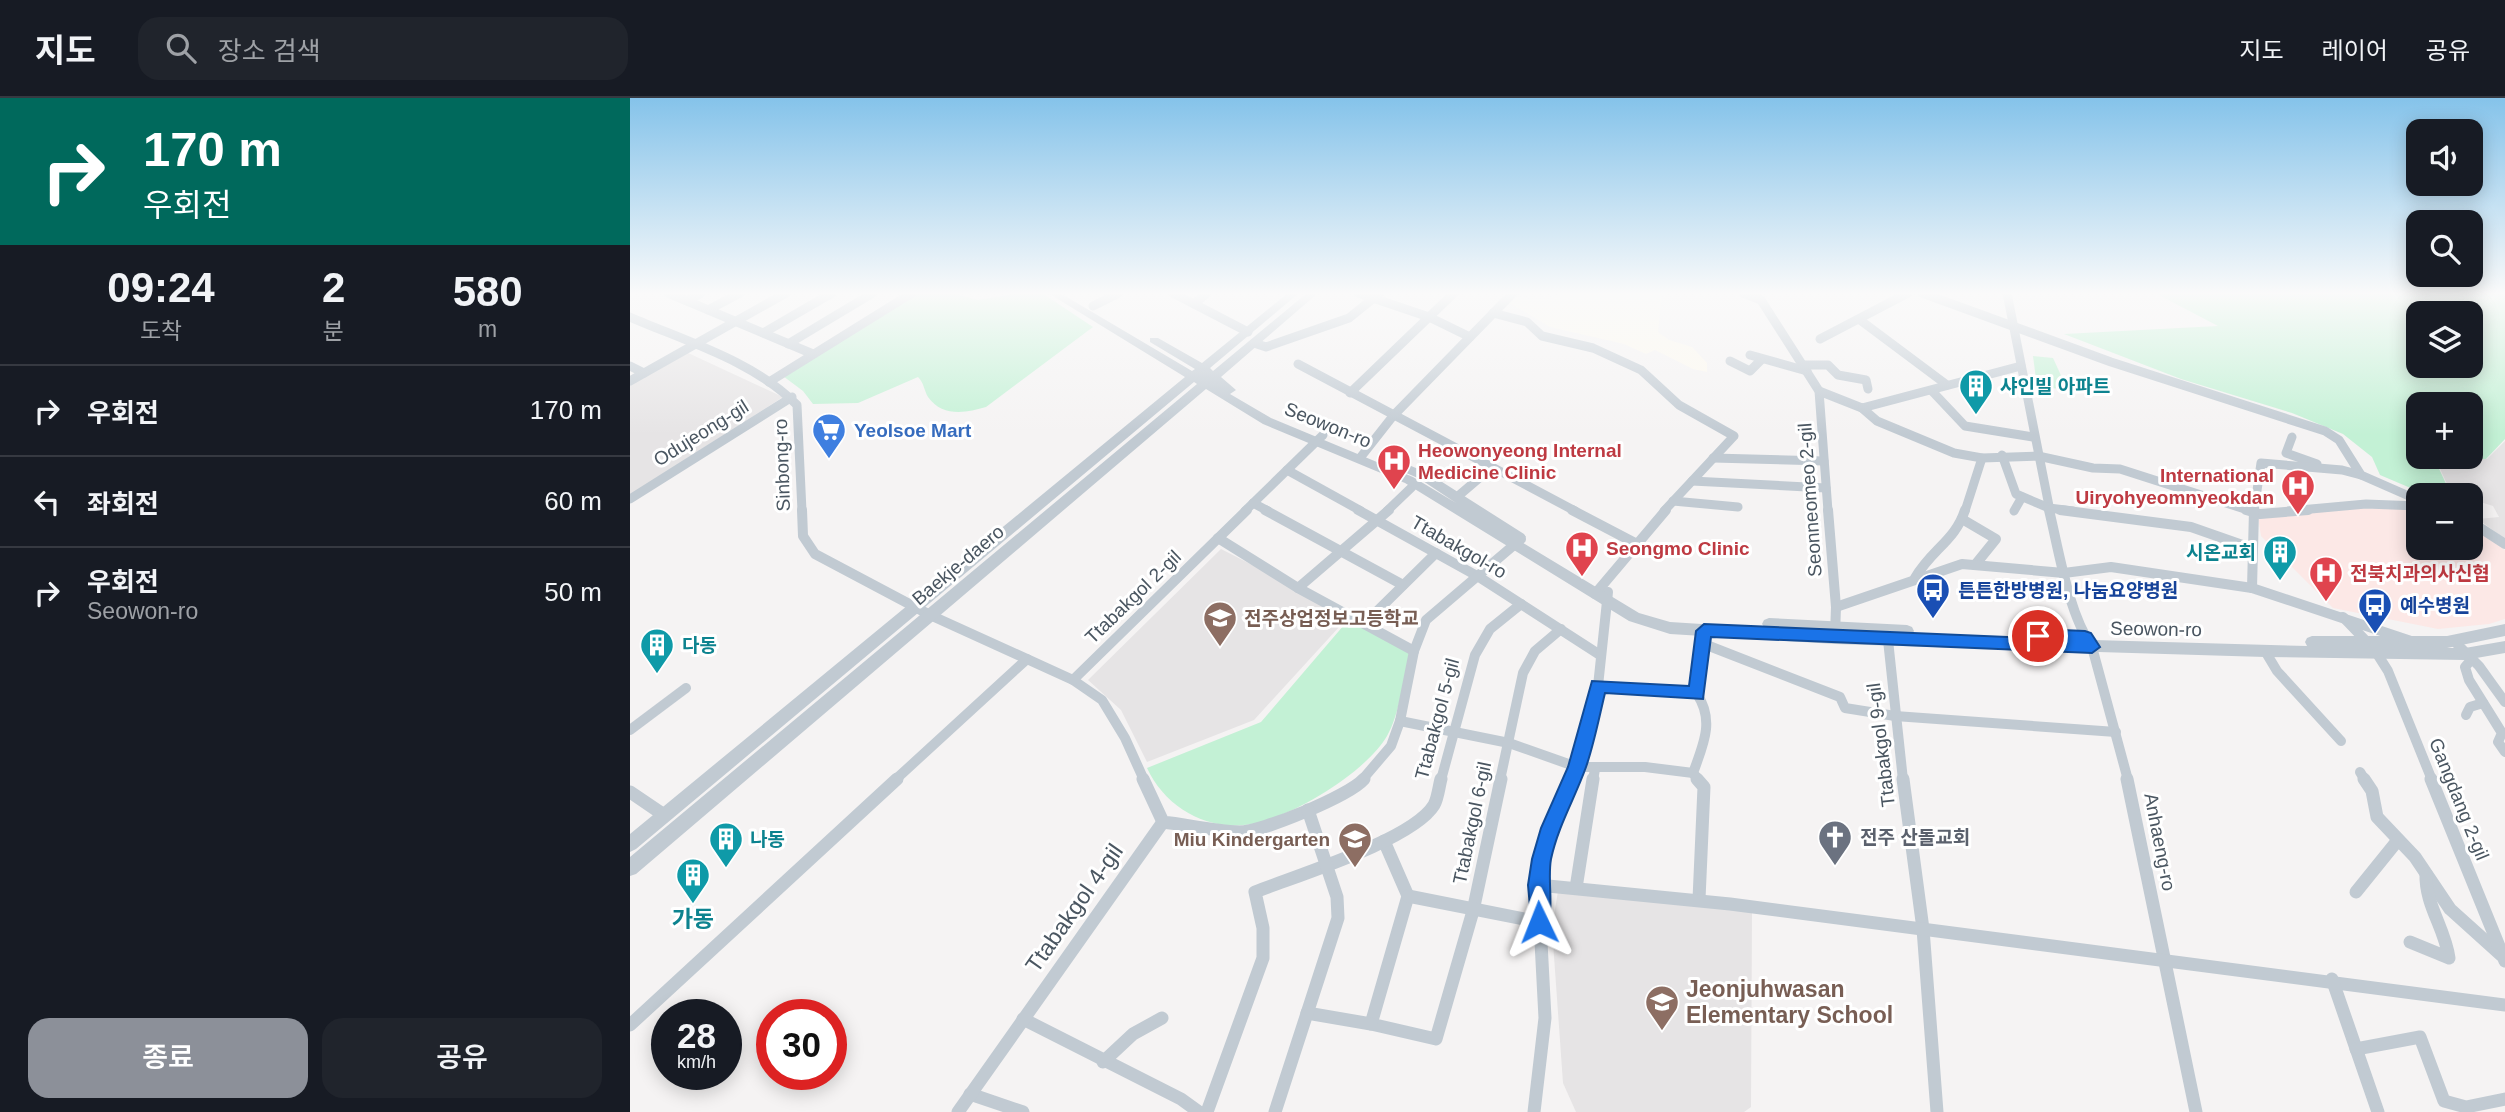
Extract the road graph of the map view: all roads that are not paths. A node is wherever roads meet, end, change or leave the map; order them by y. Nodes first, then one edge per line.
1 (680, 340) edge
2 (702, 340) edge
3 (780, 340) edge
4 (794, 340) edge
5 (835, 340) edge
6 (1139, 340) edge
7 (1154, 340) edge
8 (1246, 340) edge
9 (1247, 340) edge
10 (1256, 340) edge
11 (1287, 340) edge
12 (1404, 340) edge
13 (1467, 340) edge
14 (1560, 340) edge
15 (1790, 340) edge
16 (1887, 340) edge
17 (2015, 340) edge
18 (2048, 340) edge
19 (788, 344) junction
20 (692, 346) junction
21 (813, 354) junction
22 (1750, 355) dead end
23 (1219, 357) junction
24 (1187, 359) junction
25 (1761, 360) junction
26 (1730, 361) dead end
27 (1298, 364) dead end
28 (630, 366) edge
29 (2021, 366) junction
30 (1805, 368) junction
31 (644, 373) junction
32 (1205, 377) junction
33 (630, 381) edge
34 (769, 382) junction
35 (1947, 385) junction
36 (1868, 389) dead end
37 (1819, 391) junction
38 (1932, 391) junction
39 (1350, 393) junction
40 (792, 397) junction
41 (1861, 408) junction
42 (1393, 416) junction
43 (2292, 437) dead end
44 (1319, 438) junction
45 (2034, 438) junction
46 (1363, 455) junction
47 (2001, 455) junction
48 (2039, 456) junction
49 (1713, 458) junction
50 (1982, 458) junction
51 (1824, 461) junction
52 (1491, 468) junction
53 (2333, 469) junction
54 (1287, 470) junction
55 (2361, 475) junction
56 (1692, 481) junction
57 (1412, 487) dead end
58 (1826, 488) junction
59 (2406, 495) edge
60 (1457, 497) junction
61 (2022, 497) junction
62 (630, 499) edge
63 (1673, 501) junction
64 (1253, 503) junction
65 (2406, 506) edge
66 (1738, 507) dead end
67 (2049, 508) junction
68 (2014, 511) dead end
69 (2252, 512) junction
70 (1962, 519) junction
71 (1378, 520) junction
72 (2483, 530) edge
73 (1218, 538) junction
74 (1518, 542) junction
75 (1635, 543) junction
76 (2505, 544) edge
77 (2251, 548) junction
78 (1342, 551) junction
79 (1436, 553) junction
80 (1975, 565) junction
81 (2064, 573) junction
82 (1479, 577) junction
83 (1914, 578) junction
84 (1403, 585) junction
85 (1298, 588) junction
86 (2252, 588) junction
87 (1603, 594) junction
88 (1521, 604) junction
89 (916, 606) junction
90 (1836, 607) junction
91 (930, 615) junction
92 (2342, 615) junction
93 (1365, 623) junction
94 (1561, 629) junction
95 (2505, 631) edge
96 (1835, 632) junction
97 (1704, 637) junction
98 (1888, 640) junction
99 (2454, 641) junction
100 (2089, 642) junction
101 (2371, 647) junction
102 (2415, 647) junction
103 (2505, 647) edge
104 (1414, 651) junction
105 (2265, 651) junction
106 (1600, 655) junction
107 (2468, 657) junction
108 (1027, 659) junction
109 (1073, 680) junction
110 (1598, 686) junction
111 (686, 688) dead end
112 (1697, 694) junction
113 (2505, 702) edge
114 (2483, 703) junction
115 (2466, 715) dead end
116 (1895, 716) junction
117 (1401, 721) junction
118 (630, 730) edge
119 (2116, 732) junction
120 (1455, 734) junction
121 (2341, 741) dead end
122 (1509, 743) junction
123 (2505, 752) edge
124 (1577, 767) junction
125 (1595, 769) junction
126 (2360, 772) dead end
127 (1693, 773) junction
128 (630, 792) edge
129 (1308, 810) junction
130 (664, 815) junction
131 (1163, 822) junction
132 (2398, 840) junction
133 (1384, 841) junction
134 (630, 844) edge
135 (1325, 863) junction
136 (630, 869) edge
137 (2426, 874) junction
138 (1538, 885) junction
139 (1576, 888) junction
140 (2356, 892) dead end
141 (1408, 896) junction
142 (1699, 899) junction
143 (1473, 911) junction
144 (1539, 922) junction
145 (1923, 929) junction
146 (2410, 942) dead end
147 (2163, 959) junction
148 (2505, 960) edge
149 (2332, 979) junction
150 (2505, 1005) edge
151 (1307, 1013) junction
152 (1162, 1018) dead end
153 (1023, 1019) junction
154 (1371, 1024) junction
155 (630, 1025) edge
156 (2356, 1049) junction
157 (1103, 1062) junction
158 (970, 1094) junction
159 (2505, 1099) edge
160 (958, 1112) edge
161 (1023, 1112) edge
162 (1199, 1112) edge
163 (1207, 1112) edge
164 (1275, 1112) edge
165 (1534, 1112) edge
166 (1937, 1112) edge
167 (2196, 1112) edge
168 (2378, 1112) edge

1 - 20 street, Sinbong-ro
2 - 20 street
3 - 19 street
4 - 19 street
5 - 21 street
6 - 32 street, Seowon-ro
7 - 24 street, Seowon-ro
8 - 23 street, Baekje-daero
9 - 32 street, Baekje-daero
10 - 11 street
12 - 39 street
13 - 42 street
14 - 49 street
15 - 30 street, Seonneomeo 2-gil
16 - 35 street
17 - 29 street, Anhaeng-ro
18 - 55 street
19 - 21 street
20 - 31 street
20 - 34 street, Sinbong-ro
21 - 34 street
22 - 25 street
23 - 24 street
23 - 32 street, Baekje-daero
24 - 32 street, Seowon-ro
25 - 26 street
25 - 30 street
27 - 39 street, Seowon-ro
28 - 31 street
29 - 35 street
29 - 45 street, Anhaeng-ro
30 - 36 street
30 - 37 street, Seonneomeo 2-gil
31 - 33 street
32 - 44 street, Seowon-ro
32 - 89 street, Baekje-daero
32 - 91 street, Baekje-daero
34 - 40 street, Sinbong-ro
35 - 38 street
37 - 41 street
37 - 51 street, Seonneomeo 2-gil
38 - 41 street
38 - 45 street
39 - 42 street, Seowon-ro
40 - 62 street, Odujeong-gil
40 - 89 street, Sinbong-ro
41 - 50 street
42 - 46 street
42 - 52 street, Seowon-ro
43 - 53 street
44 - 46 street, Seowon-ro
44 - 54 street, Ttabakgol 2-gil
45 - 48 street, Anhaeng-ro
46 - 60 street, Seowon-ro
46 - 74 street, Seowon-ro
47 - 48 street
47 - 50 street
47 - 61 street
48 - 67 street, Anhaeng-ro
48 - 69 street
49 - 51 street
49 - 56 street
50 - 70 street
51 - 58 street, Seonneomeo 2-gil
52 - 60 street
52 - 75 street, Seowon-ro
53 - 55 street
53 - 69 street
54 - 64 street, Ttabakgol 2-gil
54 - 71 street
55 - 59 street
56 - 58 street
56 - 63 street
57 - 71 street
58 - 90 street, Seonneomeo 2-gil
60 - 74 street, Seowon-ro
61 - 67 street
61 - 68 street
63 - 66 street
63 - 75 street
64 - 73 street, Ttabakgol 2-gil
64 - 78 street
65 - 69 street
67 - 77 street
67 - 81 street, Anhaeng-ro
69 - 77 street
70 - 80 street
70 - 83 street
71 - 78 street
71 - 79 street, Ttabakgol-ro
72 - 76 street
73 - 85 street
73 - 109 street, Ttabakgol 2-gil
74 - 82 street
74 - 87 street, Seowon-ro
75 - 87 street
77 - 86 street
78 - 84 street
78 - 85 street
79 - 82 street, Ttabakgol-ro
79 - 84 street
80 - 81 street
80 - 83 street
81 - 86 street
81 - 100 street, Anhaeng-ro
82 - 88 street, Ttabakgol-ro
82 - 104 street
83 - 90 street
84 - 93 street
85 - 93 street
86 - 92 street
87 - 96 street, Seowon-ro
87 - 97 street, Seowon-ro
87 - 106 street
88 - 94 street
88 - 120 street, Ttabakgol 5-gil
89 - 91 street, Sinbong-ro
89 - 130 street, Baekje-daero
90 - 96 street, Seonneomeo 2-gil
91 - 108 street, Sinbong-ro
91 - 136 street, Baekje-daero
92 - 101 street, Gangdang 2-gil
92 - 102 street
93 - 104 street
94 - 106 street
94 - 122 street, Ttabakgol 6-gil
95 - 99 street, Seowon-ro
96 - 97 street, Seowon-ro
96 - 98 street, Seowon-ro
96 - 100 street, Seowon-ro
97 - 112 street
97 - 116 street
98 - 100 street, Seowon-ro
98 - 116 street, Ttabakgol 9-gil
99 - 102 street, Seowon-ro
99 - 107 street
100 - 101 street, Seowon-ro
100 - 105 street, Seowon-ro
100 - 119 street, Anhaeng-ro
101 - 102 street, Seowon-ro
101 - 105 street, Seowon-ro
101 - 148 street, Gangdang 2-gil
102 - 107 street, Seowon-ro
103 - 107 street, Seowon-ro
104 - 117 street
105 - 121 street
106 - 110 street
107 - 113 street
107 - 114 street
108 - 109 street, Sinbong-ro
108 - 155 street
109 - 131 street, Sinbong-ro
110 - 112 street
110 - 124 street
111 - 118 street
112 - 127 street
114 - 115 street
114 - 123 street
116 - 119 street
116 - 145 street, Ttabakgol 9-gil
117 - 120 street, Ttabakgol 6-gil
117 - 129 street
119 - 147 street, Anhaeng-ro
120 - 122 street, Ttabakgol 6-gil
120 - 133 street, Ttabakgol 5-gil
122 - 124 street, Ttabakgol 6-gil
122 - 143 street, Ttabakgol 6-gil
124 - 125 street, Ttabakgol 6-gil
124 - 138 street
125 - 127 street, Ttabakgol 6-gil
125 - 139 street
126 - 132 street
127 - 142 street
128 - 130 street
129 - 131 street
129 - 135 street
130 - 134 street, Baekje-daero
131 - 153 street, Ttabakgol 4-gil
132 - 137 street
132 - 140 street
133 - 135 street, Ttabakgol 5-gil
133 - 141 street
135 - 151 street
135 - 163 street, Ttabakgol 5-gil
137 - 146 street
137 - 148 street
138 - 139 street
138 - 144 street
139 - 142 street
141 - 143 street, Ttabakgol 6-gil
141 - 154 street
142 - 145 street
143 - 144 street, Ttabakgol 6-gil
143 - 154 street, Ttabakgol 6-gil
144 - 165 street
145 - 147 street
145 - 166 street, Ttabakgol 9-gil
147 - 149 street
147 - 167 street, Anhaeng-ro
149 - 150 street
149 - 156 street
151 - 154 street
151 - 164 street
152 - 157 street
153 - 157 street
153 - 158 street, Ttabakgol 4-gil
156 - 159 street
156 - 168 street
157 - 162 street
158 - 160 street, Ttabakgol 4-gil
158 - 161 street

